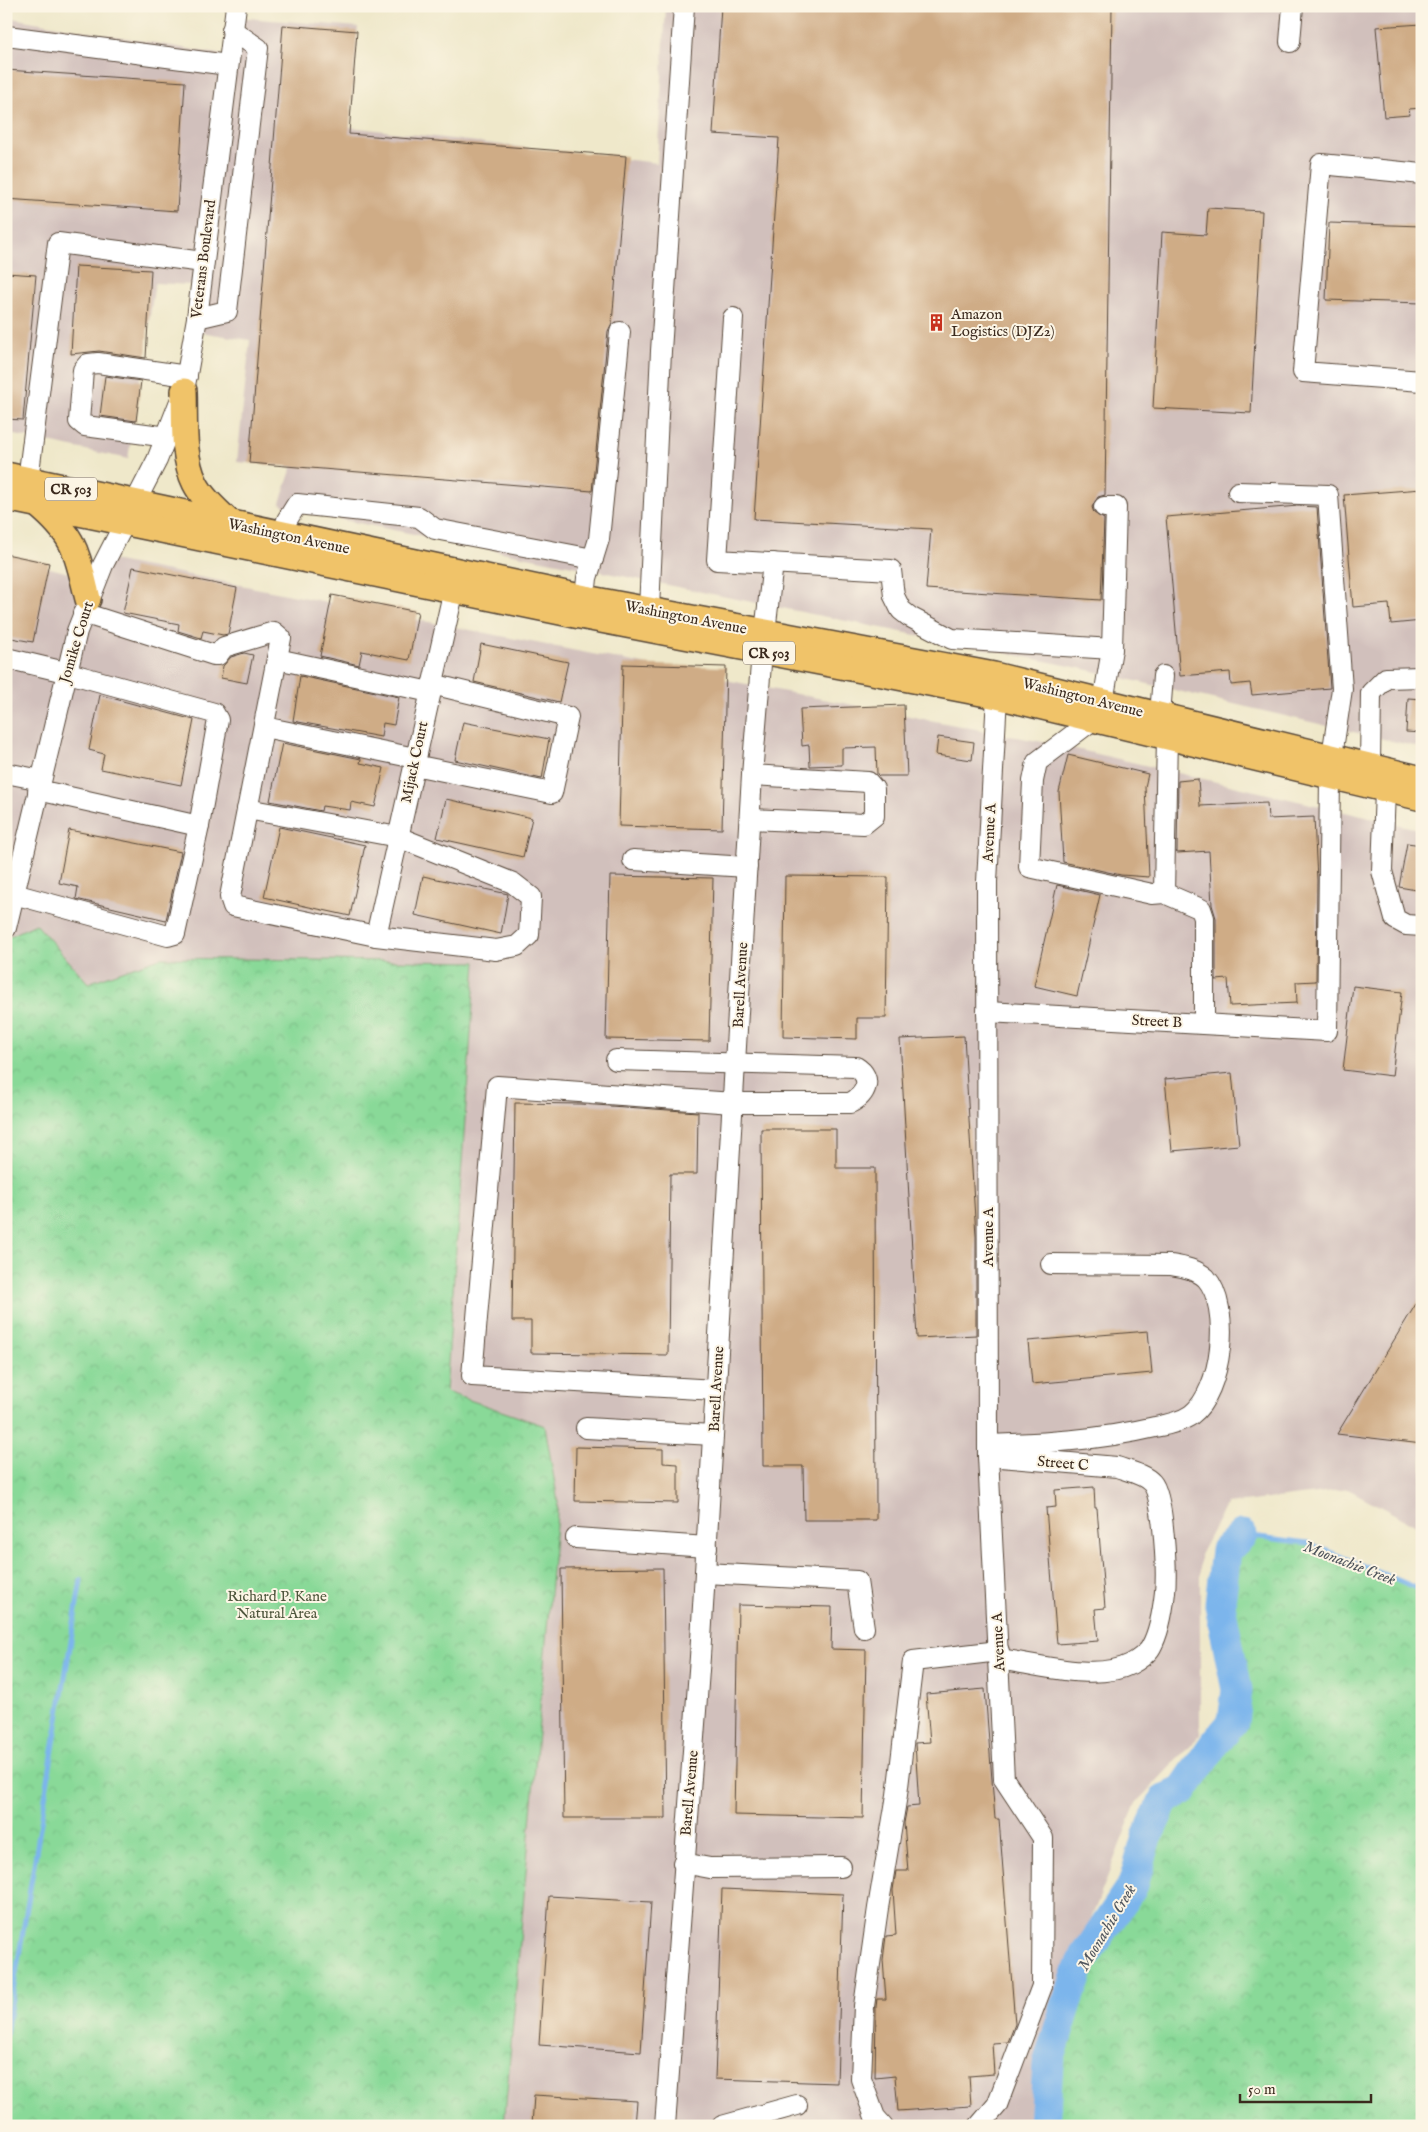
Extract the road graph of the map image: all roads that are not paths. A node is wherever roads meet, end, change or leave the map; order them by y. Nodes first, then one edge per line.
1 (236, 6) edge
2 (684, 6) edge
3 (1293, 6) edge
4 (232, 30) junction
5 (7, 36) edge
6 (1290, 42) dead end
7 (228, 65) junction
8 (1422, 174) edge
9 (203, 262) junction
10 (197, 318) junction
11 (733, 318) dead end
12 (620, 332) dead end
13 (1422, 381) edge
14 (185, 383) junction
15 (168, 437) junction
16 (17, 478) edge
17 (1238, 492) dead end
18 (6, 498) edge
19 (38, 505) junction
20 (1104, 507) dead end
21 (130, 513) junction
22 (231, 524) junction
23 (283, 535) junction
24 (593, 559) junction
25 (773, 563) junction
26 (454, 589) junction
27 (584, 598) junction
28 (86, 606) junction
29 (648, 609) junction
30 (764, 642) junction
31 (1105, 648) junction
32 (6, 658) edge
33 (277, 658) junction
34 (66, 672) junction
35 (1163, 676) dead end
36 (1422, 677) edge
37 (431, 688) junction
38 (997, 696) junction
39 (1098, 710) junction
40 (1164, 726) junction
41 (264, 727) junction
42 (415, 761) junction
43 (1331, 766) junction
44 (1370, 766) junction
45 (6, 773) edge
46 (752, 775) junction
47 (1422, 779) edge
48 (39, 785) junction
49 (1385, 790) junction
50 (1422, 798) edge
51 (248, 809) junction
52 (750, 819) junction
53 (199, 826) junction
54 (398, 837) junction
55 (633, 860) dead end
56 (747, 867) junction
57 (1164, 893) junction
58 (10, 901) edge
59 (1422, 926) edge
60 (376, 936) junction
61 (987, 1012) junction
62 (1204, 1024) junction
63 (616, 1060) dead end
64 (735, 1062) junction
65 (733, 1103) junction
66 (1051, 1264) dead end
67 (716, 1390) junction
68 (586, 1428) dead end
69 (713, 1435) junction
70 (988, 1450) junction
71 (576, 1538) dead end
72 (707, 1547) junction
73 (705, 1573) junction
74 (864, 1628) dead end
75 (999, 1655) junction
76 (683, 1863) junction
77 (841, 1867) dead end
78 (797, 2105) dead end
79 (665, 2126) edge
80 (722, 2126) edge
81 (883, 2126) edge
82 (979, 2126) edge

1 - 4 street, Veterans Boulevard
2 - 29 street
3 - 6 street
4 - 7 street, Veterans Boulevard
4 - 10 street
5 - 7 street
7 - 9 street, Veterans Boulevard
8 - 13 street
9 - 10 street, Veterans Boulevard
9 - 16 street
10 - 14 street, Veterans Boulevard
11 - 25 street
12 - 24 street
14 - 15 street, Veterans Boulevard
14 - 15 street
14 - 22 main road
15 - 21 street, Veterans Boulevard
16 - 21 main road, Washington Avenue / CR 503
17 - 43 street
18 - 19 main road, Washington Avenue / CR 503
19 - 21 main road, Washington Avenue / CR 503
19 - 28 main road
20 - 31 street
21 - 22 main road, Washington Avenue / CR 503
21 - 26 main road, Washington Avenue / CR 503
21 - 28 street, Jomike Court
22 - 23 main road, Washington Avenue / CR 503
23 - 24 street
23 - 27 main road, Washington Avenue / CR 503
24 - 27 street
25 - 30 street, Barell Avenue
25 - 31 street
26 - 30 main road, Washington Avenue / CR 503
26 - 37 street, Mijack Court
27 - 29 main road, Washington Avenue / CR 503
28 - 33 street
28 - 34 street, Jomike Court
29 - 30 main road, Washington Avenue / CR 503
30 - 38 main road, Washington Avenue / CR 503
30 - 39 main road, Washington Avenue / CR 503
30 - 46 street, Barell Avenue
31 - 39 street
32 - 34 street
33 - 37 street
33 - 41 street
34 - 48 street, Jomike Court
34 - 53 street
35 - 40 street
36 - 44 street
37 - 42 street, Mijack Court
37 - 42 street
38 - 39 main road, Washington Avenue / CR 503
38 - 61 street, Avenue A
39 - 40 main road, Washington Avenue / CR 503
39 - 57 street
40 - 43 main road, Washington Avenue / CR 503
40 - 57 street
41 - 42 street
41 - 51 street
42 - 54 street, Mijack Court
43 - 44 main road, Washington Avenue / CR 503
43 - 49 main road, Washington Avenue / CR 503
43 - 62 street, Street B
44 - 47 main road, Washington Avenue / CR 503
45 - 48 street
46 - 52 street, Barell Avenue
46 - 52 street
48 - 53 street
48 - 58 street, Jomike Court
49 - 50 main road, Washington Avenue / CR 503
49 - 59 street
51 - 54 street
51 - 60 street
52 - 56 street, Barell Avenue
53 - 58 street
54 - 60 street, Mijack Court
54 - 60 street
55 - 56 street
56 - 64 street, Barell Avenue
57 - 62 street
61 - 62 street, Street B
61 - 70 street, Avenue A
63 - 64 street
64 - 65 street, Barell Avenue
64 - 65 street
65 - 67 street, Barell Avenue
65 - 67 street
66 - 70 street
67 - 69 street, Barell Avenue
68 - 69 street
69 - 72 street, Barell Avenue
70 - 75 street, Avenue A
70 - 75 street, Street C
71 - 72 street
72 - 73 street, Barell Avenue
73 - 74 street
73 - 76 street, Barell Avenue
75 - 81 street
75 - 82 street, Avenue A
76 - 77 street
76 - 79 street, Barell Avenue
78 - 80 street

